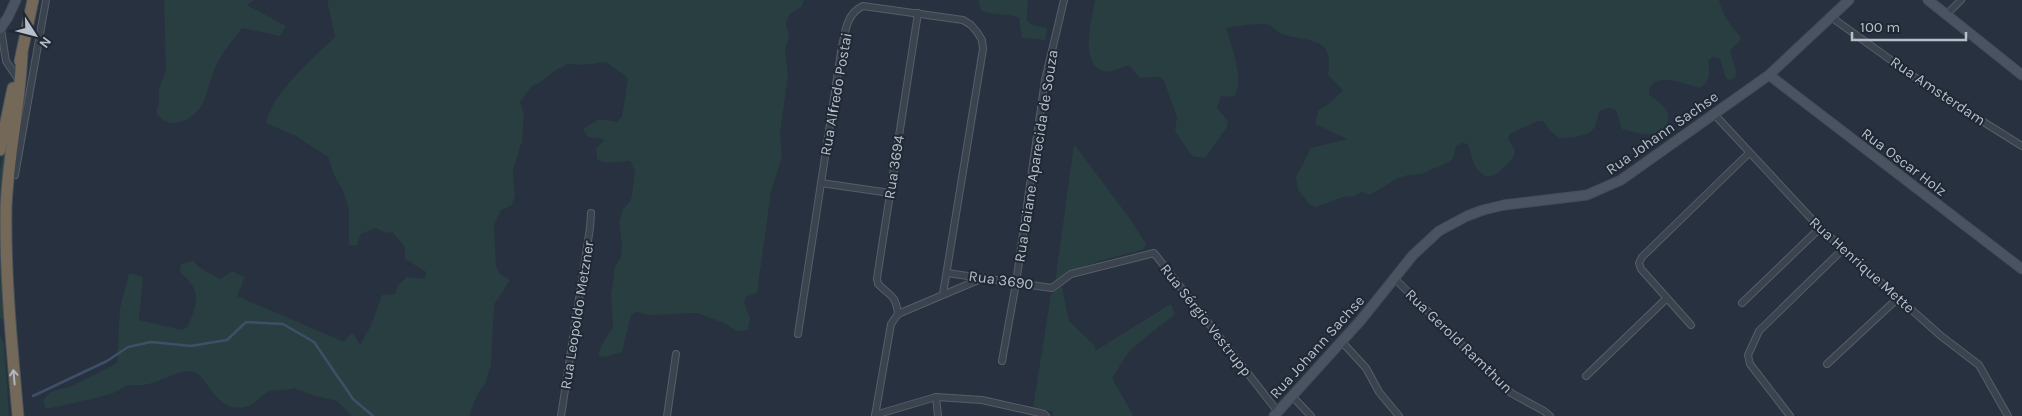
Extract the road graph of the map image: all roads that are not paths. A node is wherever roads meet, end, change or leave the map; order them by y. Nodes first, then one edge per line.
1 (16, 0) edge
2 (33, 0) edge
3 (46, 0) edge
4 (1064, 0) edge
5 (1849, 0) edge
6 (1928, 0) edge
7 (1961, 0) edge
8 (918, 13) junction
9 (1946, 15) junction
10 (1831, 17) junction
11 (0, 29) edge
12 (22, 54) junction
13 (1770, 75) junction
14 (2022, 75) edge
15 (16, 76) junction
16 (1714, 114) junction
17 (2022, 146) edge
18 (0, 150) edge
19 (1749, 153) junction
20 (15, 175) dead end
21 (821, 183) junction
22 (890, 194) junction
23 (591, 213) dead end
24 (1820, 228) junction
25 (1844, 249) junction
26 (2022, 269) edge
27 (947, 273) junction
28 (984, 278) junction
29 (1394, 278) junction
30 (1016, 283) junction
31 (1055, 287) joint
32 (943, 294) junction
33 (1667, 298) junction
34 (1898, 298) junction
35 (1742, 303) dead end
36 (898, 314) junction
37 (1691, 325) dead end
38 (0, 327) edge
39 (798, 334) dead end
40 (11, 338) junction
41 (1342, 342) junction
42 (676, 354) dead end
43 (1002, 361) dead end
44 (1826, 364) dead end
45 (1586, 376) dead end
46 (1292, 396) junction
47 (936, 397) junction
48 (1276, 414) edge
49 (18, 416) edge
50 (561, 416) edge
51 (667, 416) edge
52 (875, 416) edge
53 (938, 416) edge
54 (1046, 416) edge
55 (1311, 416) edge
56 (1399, 416) edge
57 (1550, 416) edge
58 (1790, 416) edge
59 (2008, 416) edge

1 - 11 street
2 - 12 highway
3 - 20 street
4 - 30 street, Rua Daiane Aparecida de Souza
5 - 10 street, Rua Johann Sachse
6 - 9 street
7 - 9 street
8 - 21 street, Rua Alfredo Postai
8 - 22 street, Rua 3694
8 - 27 street, Rua Alfredo Postai
9 - 14 street
10 - 13 street, Rua Johann Sachse
10 - 17 street, Rua Amsterdam
11 - 15 street
12 - 15 highway
12 - 40 highway
13 - 16 street, Rua Johann Sachse
13 - 26 street, Rua Oscar Holz
15 - 18 highway
16 - 19 street, Rua Henrique Mette
16 - 29 street, Rua Johann Sachse
19 - 24 street, Rua Henrique Mette
19 - 33 street
21 - 22 street
21 - 39 street, Rua Alfredo Postai
22 - 36 street, Rua 3694
23 - 50 street, Rua Leopoldo Metzner
24 - 25 street, Rua Henrique Mette
24 - 35 street
25 - 34 street, Rua Henrique Mette
25 - 58 street
27 - 28 street, Rua 3690
27 - 32 street, Rua Alfredo Postai
28 - 30 street, Rua 3690
28 - 32 street
29 - 41 street, Rua Johann Sachse
29 - 57 street, Rua Gerold Ramthun
30 - 31 street, Rua 3690
30 - 43 street, Rua Daiane Aparecida de Souza
31 - 48 street, Rua Sérgio Vestrupp
32 - 36 street
33 - 37 street
33 - 45 street
34 - 44 street
34 - 59 street, Rua Henrique Mette
36 - 52 street
38 - 40 highway
49 -> 40 highway
41 - 46 street, Rua Johann Sachse
41 - 56 street
42 - 51 street
46 - 48 street, Rua Johann Sachse
46 - 55 street
47 - 52 street
47 - 53 street
47 - 54 street

